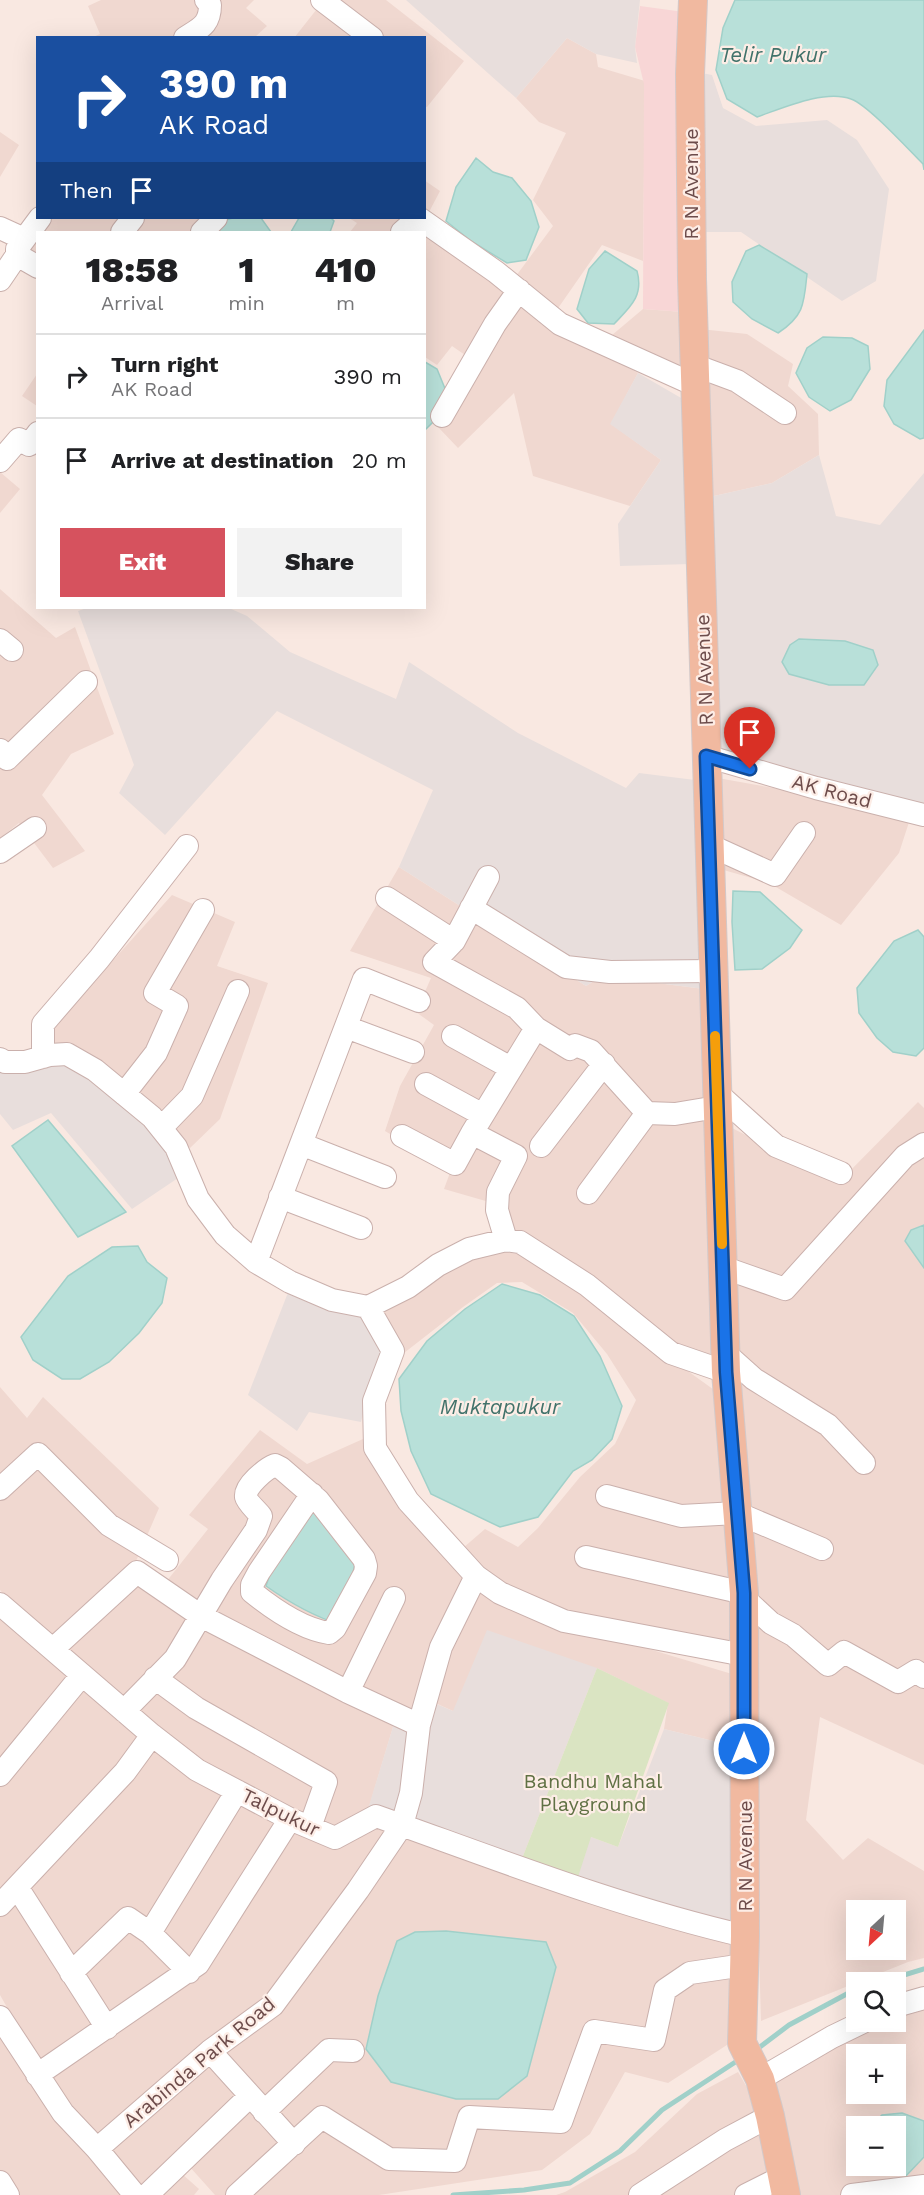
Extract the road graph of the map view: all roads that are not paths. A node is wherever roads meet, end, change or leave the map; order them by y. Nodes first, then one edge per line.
1 (206, 0) edge
2 (322, 0) edge
3 (693, 0) edge
4 (360, 34) edge
5 (188, 36) edge
6 (39, 219) edge
7 (215, 219) edge
8 (417, 219) edge
9 (419, 219) edge
10 (0, 228) edge
11 (203, 231) edge
12 (403, 231) edge
13 (21, 247) junction
14 (36, 265) edge
15 (0, 280) edge
16 (519, 290) junction
17 (695, 375) junction
18 (785, 413) dead end
19 (442, 416) dead end
20 (36, 435) edge
21 (0, 461) edge
22 (86, 682) dead end
23 (0, 750) edge
24 (706, 756) junction
25 (924, 815) edge
26 (35, 828) dead end
27 (804, 833) dead end
28 (709, 845) junction
29 (187, 846) dead end
30 (0, 852) edge
31 (488, 877) dead end
32 (387, 898) dead end
33 (471, 908) junction
34 (203, 910) dead end
35 (454, 941) junction
36 (713, 971) junction
37 (238, 990) dead end
38 (419, 1000) dead end
39 (346, 1027) junction
40 (536, 1029) junction
41 (453, 1035) dead end
42 (413, 1052) dead end
43 (43, 1057) junction
44 (0, 1059) edge
45 (604, 1064) junction
46 (512, 1068) junction
47 (426, 1084) dead end
48 (124, 1094) junction
49 (717, 1100) junction
50 (647, 1113) junction
51 (478, 1124) junction
52 (161, 1128) junction
53 (402, 1136) dead end
54 (301, 1144) junction
55 (924, 1144) edge
56 (541, 1146) dead end
57 (841, 1173) dead end
58 (385, 1177) dead end
59 (588, 1193) dead end
60 (280, 1197) junction
61 (362, 1228) dead end
62 (506, 1240) junction
63 (256, 1262) junction
64 (722, 1267) junction
65 (368, 1307) junction
66 (725, 1362) junction
67 (864, 1463) dead end
68 (0, 1488) edge
69 (312, 1494) junction
70 (607, 1496) dead end
71 (737, 1513) junction
72 (822, 1550) dead end
73 (586, 1557) dead end
74 (167, 1560) dead end
75 (476, 1576) junction
76 (744, 1595) junction
77 (394, 1598) dead end
78 (3, 1614) edge
79 (201, 1616) junction
80 (53, 1649) junction
81 (744, 1655) junction
82 (921, 1669) edge
83 (82, 1675) junction
84 (155, 1678) junction
85 (348, 1692) junction
86 (123, 1711) junction
87 (419, 1725) junction
88 (152, 1735) junction
89 (0, 1775) edge
90 (237, 1791) junction
91 (300, 1823) junction
92 (402, 1825) junction
93 (17, 1887) junction
94 (0, 1905) edge
95 (150, 1933) junction
96 (745, 1936) junction
97 (744, 1965) junction
98 (189, 1972) junction
99 (71, 1973) junction
100 (923, 2000) edge
101 (906, 2004) edge
102 (0, 2017) edge
103 (107, 2028) junction
104 (846, 2030) edge
105 (7, 2043) edge
106 (210, 2051) junction
107 (353, 2051) dead end
108 (752, 2062) junction
109 (37, 2075) junction
110 (257, 2104) junction
111 (770, 2116) junction
112 (294, 2144) junction
113 (97, 2149) junction
114 (0, 2182) edge
115 (784, 2186) edge
116 (924, 2186) edge
117 (897, 2192) edge
118 (8, 2195) edge
119 (135, 2195) edge
120 (147, 2195) edge
121 (237, 2195) edge
122 (639, 2195) edge
123 (746, 2195) edge
124 (852, 2195) edge

1 - 5 street
2 - 4 street
3 - 17 main road, R N Avenue
6 - 13 street
7 - 11 street
8 - 12 street
9 - 16 street
10 - 13 street
13 - 14 street
13 - 15 street
16 - 17 street
16 - 19 street
17 - 18 street
17 - 24 main road, R N Avenue
20 - 21 street
22 - 23 street
24 - 25 street, AK Road
24 - 28 main road, R N Avenue
26 - 30 street
27 - 28 street
28 - 36 main road, R N Avenue
29 - 43 street
31 - 33 street
32 - 35 street
33 - 35 street
33 - 36 street
34 - 48 street
35 - 40 street
36 - 49 main road, R N Avenue
37 - 52 street
38 - 39 street
39 - 42 street
39 - 54 street
40 - 45 street
40 - 46 street
41 - 46 street
43 - 44 street
43 - 48 street
45 - 50 street
45 - 56 street
46 - 51 street
47 - 51 street
48 - 52 street
49 - 50 street
49 - 57 street
49 - 64 main road, R N Avenue
50 - 59 street
51 - 53 street
51 - 62 street
52 - 63 street
54 - 58 street
54 - 60 street
55 - 64 street
60 - 61 street
60 - 63 street
62 - 65 street
62 - 66 street
63 - 65 street
64 - 66 main road, R N Avenue
65 - 75 street
66 - 67 street
66 - 71 main road, R N Avenue
68 - 74 street
69 - 69 street
69 - 79 street
70 - 71 street
71 - 72 street
71 - 76 main road, R N Avenue
73 - 76 street
75 - 81 street
75 - 87 street, Arabinda Park Road
76 - 81 main road, R N Avenue
76 - 82 street
77 - 85 street
78 - 80 street, Talpukur
79 - 80 street
79 - 84 street
79 - 85 street
80 - 83 street, Talpukur
81 - 96 main road, R N Avenue
83 - 86 street, Talpukur
83 - 89 street
84 - 86 street
84 - 91 street
85 - 87 street
86 - 88 street, Talpukur
87 - 92 street, Arabinda Park Road
88 - 90 street, Talpukur
88 - 93 street
90 - 91 street, Talpukur
90 - 95 street
91 - 92 street, Talpukur
91 - 98 street
92 - 96 street, Talpukur
92 - 106 street, Arabinda Park Road
93 - 94 street
93 - 99 street
95 - 98 street
95 - 99 street
96 - 97 main road, R N Avenue
97 - 108 main road, R N Avenue
97 - 112 street
98 - 103 street
99 - 103 street
100 - 101 street
102 - 105 street
103 - 109 street
104 - 108 street
105 - 109 street
106 - 110 street
106 - 113 street, Arabinda Park Road
107 - 110 street
108 - 111 main road, R N Avenue
109 - 113 street
110 - 112 street
110 - 120 street
111 - 115 main road, R N Avenue
111 - 122 street
112 - 121 street
113 - 119 street
114 - 118 street
115 - 123 street
116 - 117 street
117 - 124 street

